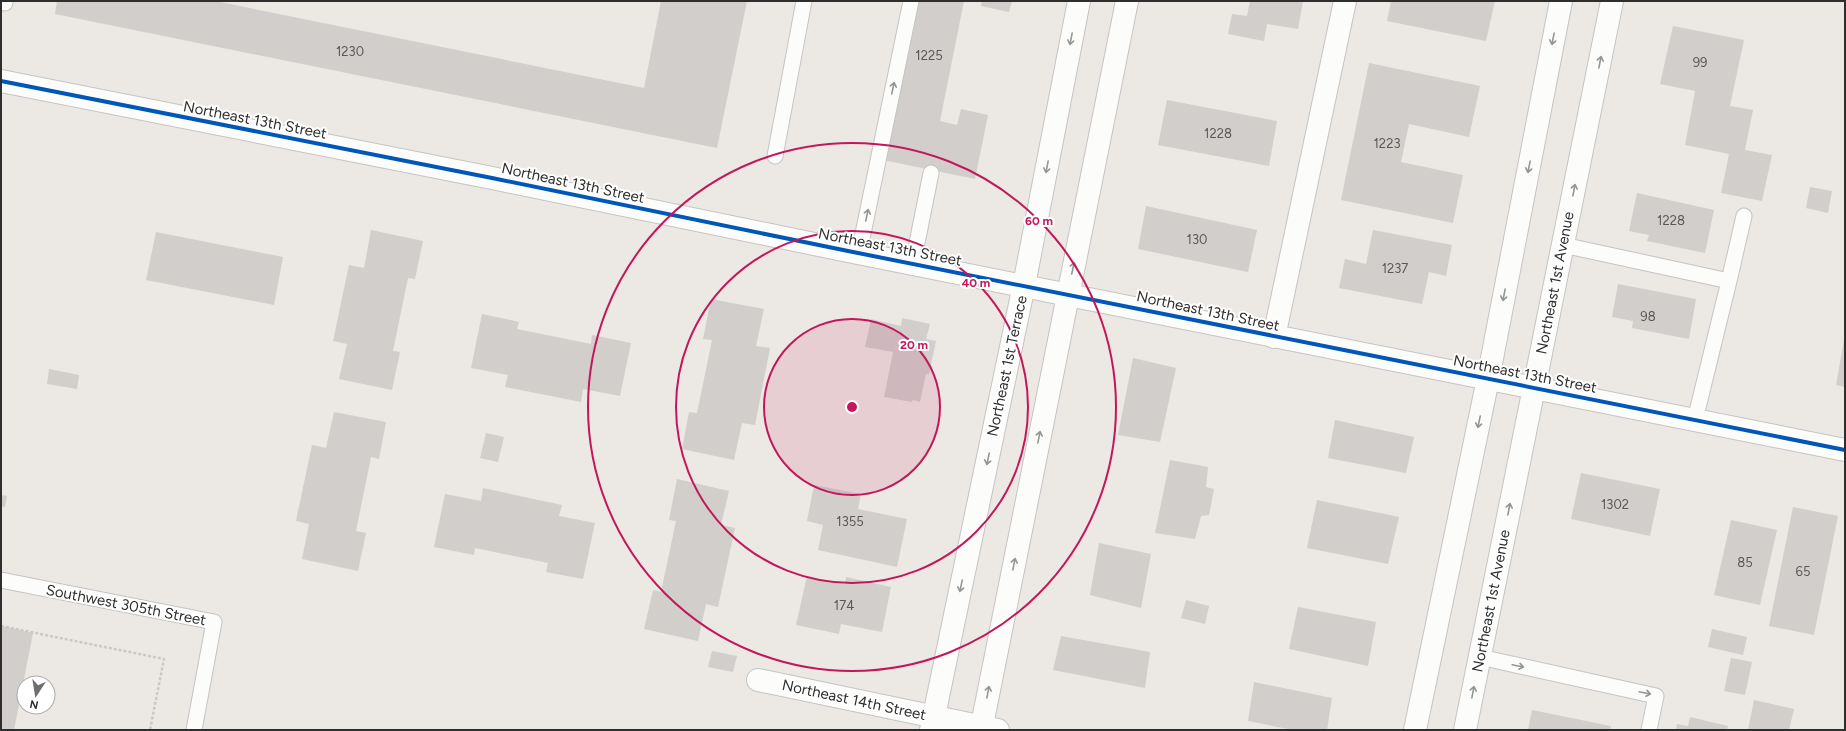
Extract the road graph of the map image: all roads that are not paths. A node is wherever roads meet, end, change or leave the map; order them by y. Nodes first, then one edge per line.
1 (804, 1) edge
2 (911, 1) edge
3 (1079, 1) edge
4 (1127, 1) edge
5 (1345, 1) edge
6 (1561, 1) edge
7 (1612, 1) edge
8 (1, 81) edge
9 (775, 156) dead end
10 (931, 173) dead end
11 (1744, 216) dead end
12 (1563, 245) junction
13 (859, 254) junction
14 (913, 264) junction
15 (1729, 281) junction
16 (1024, 285) junction
17 (1067, 294) junction
18 (1274, 337) junction
19 (1488, 379) junction
20 (1534, 388) junction
21 (1695, 420) junction
22 (1845, 450) edge
23 (1, 580) edge
24 (1480, 657) junction
25 (758, 680) dead end
26 (932, 724) edge
27 (987, 729) edge
28 (194, 730) edge
29 (1416, 730) edge
30 (1465, 730) edge
31 (1649, 730) edge

1 - 9 lane
13 -> 2 lane
3 -> 16 street, Northeast 1st Terrace
17 -> 4 street
5 - 18 street
6 -> 19 street
12 -> 7 street, Northeast 1st Avenue
8 - 13 street, Northeast 13th Street
10 - 14 lane
11 - 15 lane
12 - 15 lane
12 - 20 street, Northeast 1st Avenue
13 - 14 street, Northeast 13th Street
14 - 16 street, Northeast 13th Street
15 - 21 lane
16 - 17 street, Northeast 13th Street
16 -> 26 street, Northeast 1st Terrace
17 - 18 street, Northeast 13th Street
27 -> 17 street
18 - 19 street, Northeast 13th Street
19 - 20 street, Northeast 13th Street
19 -> 29 street
20 - 21 street, Northeast 13th Street
24 -> 20 street, Northeast 1st Avenue
21 - 22 street, Northeast 13th Street
23 - 28 lane, Southwest 305th Street
30 -> 24 street, Northeast 1st Avenue
24 -> 31 lane
25 - 26 street, Northeast 14th Street
26 - 27 street, Northeast 14th Street

